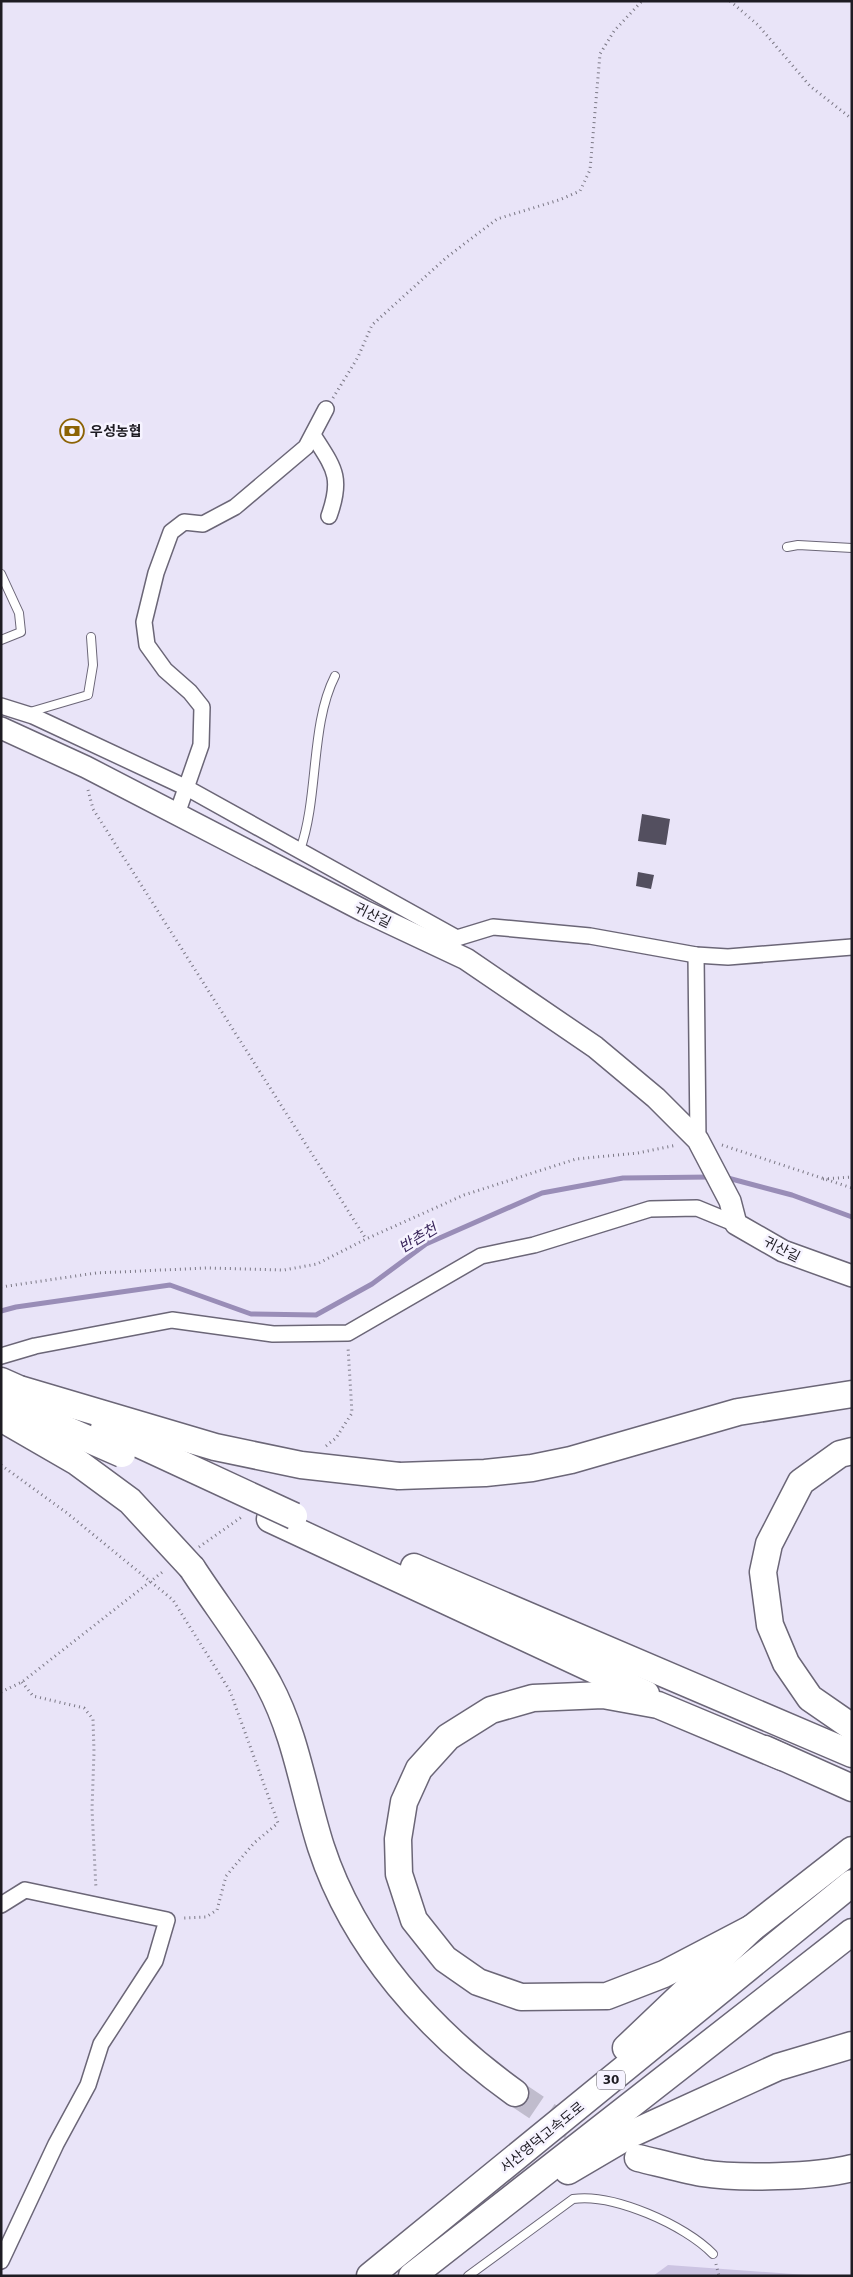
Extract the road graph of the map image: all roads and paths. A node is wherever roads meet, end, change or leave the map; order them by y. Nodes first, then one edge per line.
1 (642, 1) edge
2 (730, 1) edge
3 (852, 120) edge
4 (326, 409) joint
5 (312, 436) junction
6 (329, 516) dead end
7 (787, 547) dead end
8 (852, 548) edge
9 (1, 574) edge
10 (91, 637) dead end
11 (1, 640) edge
12 (336, 676) dead end
13 (1, 706) edge
14 (25, 714) junction
15 (1, 728) edge
16 (86, 767) junction
17 (187, 788) junction
18 (177, 814) junction
19 (300, 850) junction
20 (452, 944) junction
21 (852, 947) edge
22 (696, 955) junction
23 (702, 1148) junction
24 (852, 1177) edge
25 (820, 1179) junction
26 (852, 1188) edge
27 (736, 1224) junction
28 (366, 1239) junction
29 (852, 1276) edge
30 (1, 1287) edge
31 (348, 1333) junction
32 (1, 1356) edge
33 (7, 1390) edge
34 (852, 1394) edge
35 (1, 1418) edge
36 (322, 1450) dead end
37 (852, 1451) edge
38 (1, 1465) edge
39 (271, 1515) junction
40 (187, 1561) junction
41 (150, 1580) junction
42 (22, 1682) junction
43 (1, 1692) edge
44 (852, 1727) edge
45 (852, 1754) edge
46 (782, 1757) junction
47 (852, 1788) edge
48 (846, 1854) edge
49 (852, 1883) edge
50 (96, 1904) junction
51 (1, 1905) edge
52 (167, 1920) junction
53 (752, 1928) junction
54 (852, 1932) edge
55 (852, 2045) edge
56 (515, 2093) tunnel mouth
57 (638, 2158) dead end
58 (852, 2168) edge
59 (470, 2196) junction
60 (440, 2254) junction
61 (713, 2254) dead end
62 (1, 2260) edge
63 (370, 2276) edge
64 (412, 2276) edge
65 (468, 2276) edge

1 - 4 path
2 - 3 path
4 - 5 street
5 - 6 street
5 - 17 street
7 - 8 lane
9 - 11 lane
10 - 14 lane
12 - 19 lane
13 - 14 street
14 - 17 street
15 - 16 street, 귀산길
16 - 18 street, 귀산길
16 - 28 path
17 - 18 street
17 - 19 street
18 - 20 street, 귀산길
19 - 20 street
20 - 22 street
20 - 23 street, 귀산길
21 - 22 street
22 - 23 street
23 - 25 path
23 - 27 street, 귀산길
23 - 28 path
24 - 25 path
25 - 26 path
27 - 29 street, 귀산길
27 - 31 street
28 - 30 path
31 - 32 street
31 - 36 path
33 - 34 highway, bridge
33 - 39 highway, bridge
35 - 40 highway, bridge
37 - 44 highway
38 - 41 path
39 - 40 path
39 - 45 highway
39 - 46 highway
40 - 41 path
40 - 56 highway
41 - 42 path
41 - 52 path
42 - 43 path
42 - 50 path
46 - 47 highway
46 - 53 highway
48 - 53 highway
49 - 59 highway, 서산영덕고속도로 / 30
50 - 51 street
50 - 52 street
52 - 62 street
53 - 59 highway
54 - 60 highway, 서산영덕고속도로 / 30
55 - 60 highway
57 - 58 highway
59 - 63 highway, 서산영덕고속도로 / 30
60 - 64 highway, 서산영덕고속도로 / 30
61 - 65 lane

